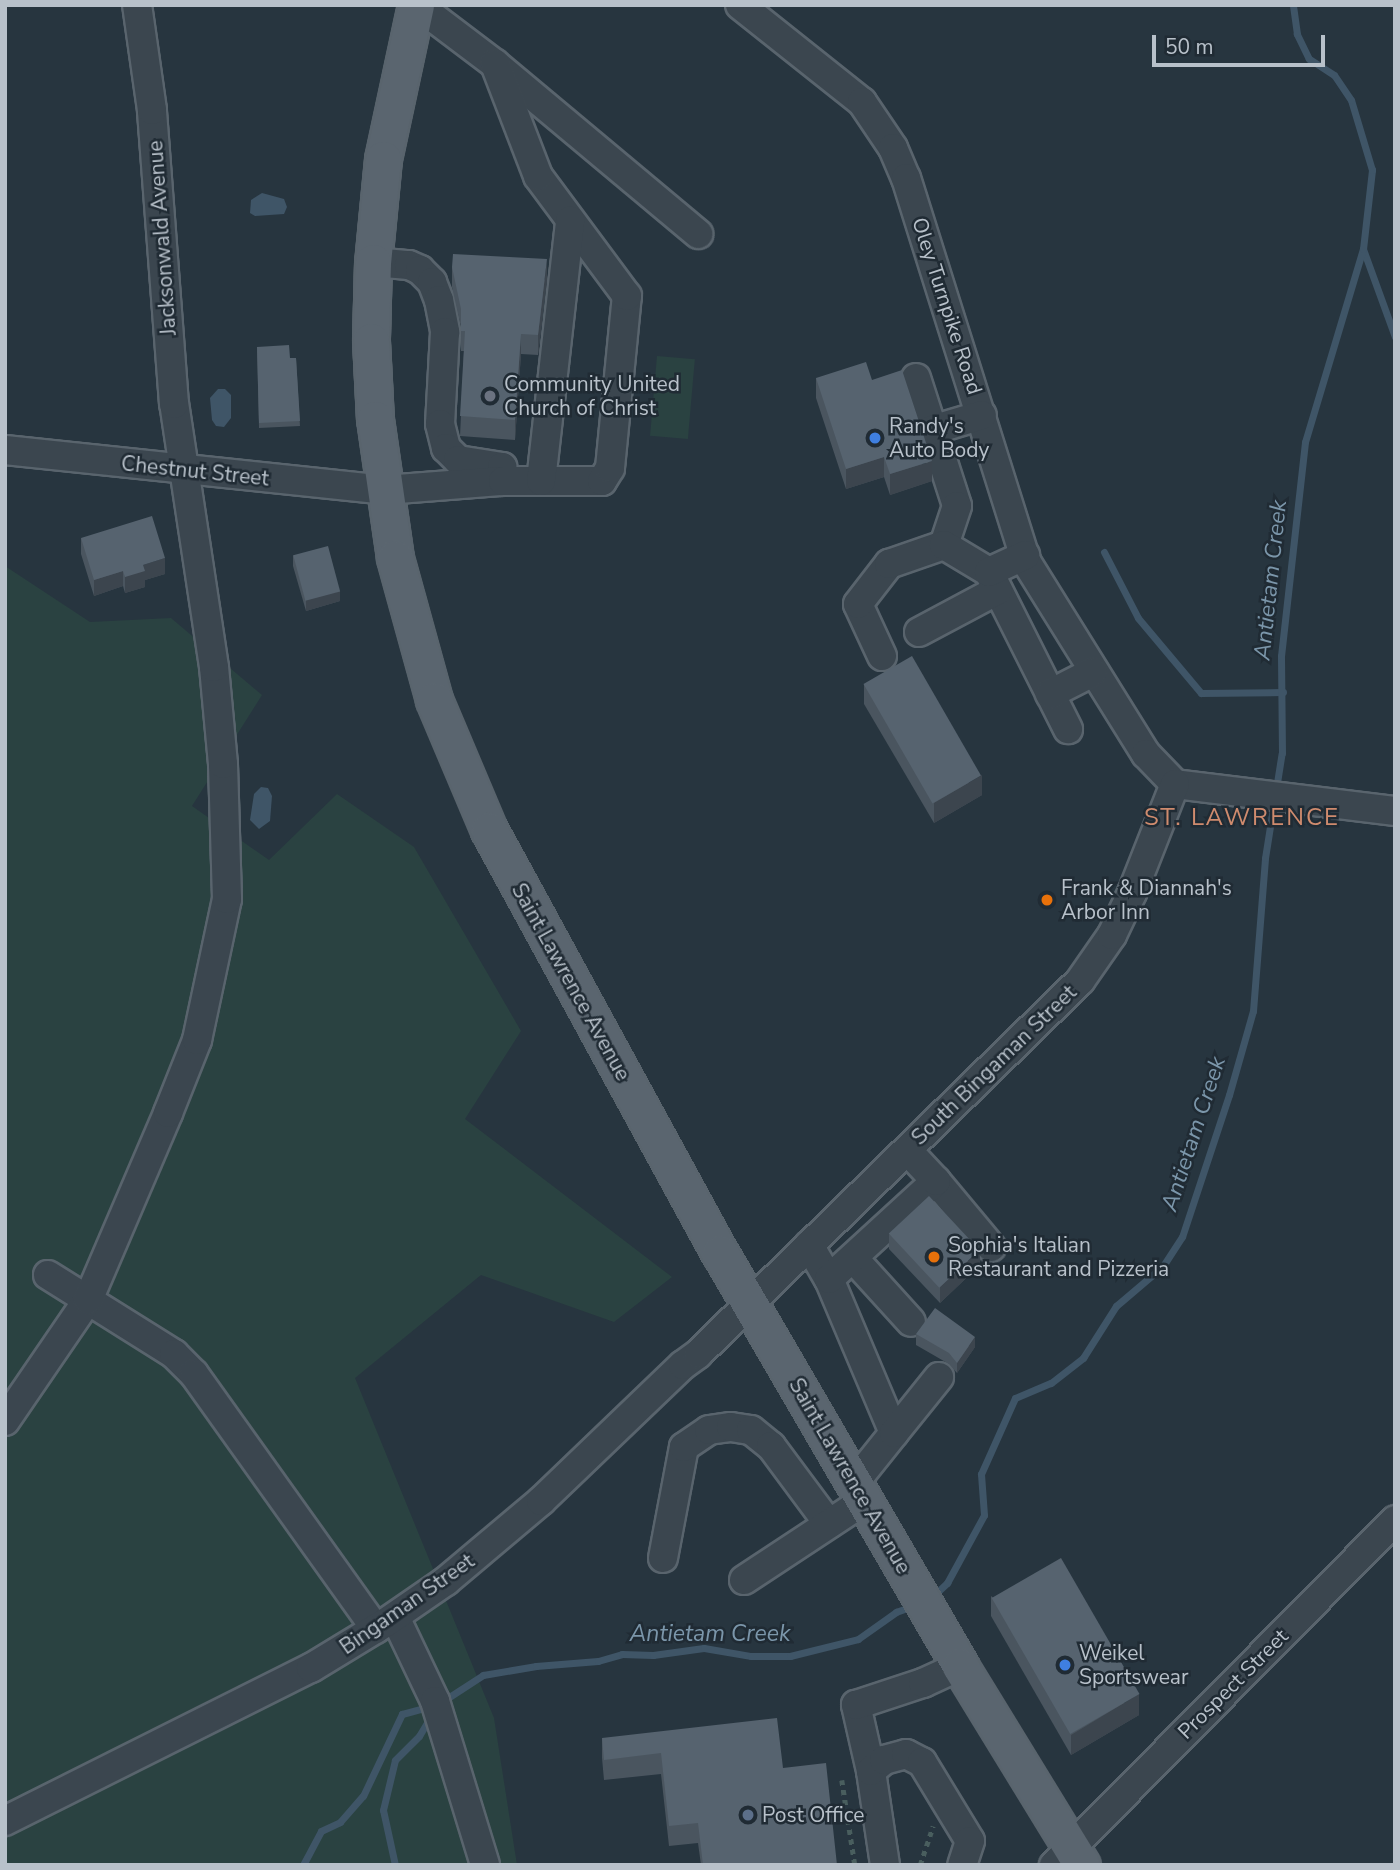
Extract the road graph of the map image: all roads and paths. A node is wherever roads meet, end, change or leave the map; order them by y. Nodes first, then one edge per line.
1 (137, 5) edge
2 (417, 5) edge
3 (740, 5) edge
4 (495, 64) junction
5 (570, 221) junction
6 (698, 234) dead end
7 (373, 262) junction
8 (916, 378) dead end
9 (982, 415) junction
10 (932, 430) junction
11 (5, 450) edge
12 (183, 471) junction
13 (503, 481) junction
14 (541, 481) junction
15 (385, 490) junction
16 (944, 545) junction
17 (1025, 555) junction
18 (993, 581) junction
19 (919, 632) dead end
20 (882, 656) dead end
21 (1093, 672) junction
22 (1050, 694) junction
23 (1068, 729) dead end
24 (1175, 784) junction
25 (1395, 811) edge
26 (907, 1150) junction
27 (936, 1181) junction
28 (810, 1245) junction
29 (991, 1247) dead end
30 (853, 1258) junction
31 (48, 1275) dead end
32 (829, 1279) junction
33 (88, 1300) junction
34 (749, 1302) junction
35 (911, 1322) dead end
36 (939, 1377) dead end
37 (5, 1421) edge
38 (894, 1433) junction
39 (859, 1492) junction
40 (1395, 1520) edge
41 (829, 1524) junction
42 (663, 1558) dead end
43 (744, 1580) dead end
44 (386, 1623) junction
45 (960, 1667) junction
46 (871, 1771) junction
47 (842, 1780) dead end
48 (5, 1821) edge
49 (1070, 1859) edge
50 (485, 1865) edge
51 (855, 1865) edge
52 (885, 1865) edge
53 (962, 1865) edge

1 - 12 street, Jacksonwald Avenue
2 - 4 street
2 - 7 main road, Saint Lawrence Avenue
3 - 9 street, Oley Turnpike Road
4 - 5 street
4 - 6 street
5 - 14 street
5 - 14 street, Chestnut Street
7 - 13 street
7 - 15 main road, Saint Lawrence Avenue
8 - 10 street
9 - 10 street
9 - 17 street, Oley Turnpike Road
10 - 16 street
11 - 12 street, Chestnut Street
12 - 15 street, Chestnut Street
12 - 33 street, Jacksonwald Avenue
13 - 14 street, Chestnut Street
13 - 15 street, Chestnut Street
15 - 34 main road, Saint Lawrence Avenue
16 - 18 street
16 - 20 street
17 - 18 street
17 - 21 street, Oley Turnpike Road
18 - 19 street
18 - 22 street
21 - 22 street
21 - 24 street, Oley Turnpike Road
22 - 23 street
24 - 25 street
24 - 26 street, South Bingaman Street
26 - 27 street
26 - 28 street, South Bingaman Street
27 - 29 street
27 - 30 street
28 - 32 street
28 - 34 street, South Bingaman Street
30 - 32 street
30 - 35 street
31 - 33 street
32 - 38 street
33 - 37 street, Jacksonwald Avenue
33 - 44 street
34 - 39 main road, Saint Lawrence Avenue
34 - 44 street, Bingaman Street
36 - 38 street
38 - 39 street
39 - 41 street
39 - 45 main road, Saint Lawrence Avenue
40 - 49 street, Prospect Street
41 - 42 street
41 - 43 street
44 - 48 street, Bingaman Street
44 - 50 street
45 - 46 street
45 - 49 main road, Saint Lawrence Avenue
46 - 52 street
46 - 53 street
47 - 51 path

